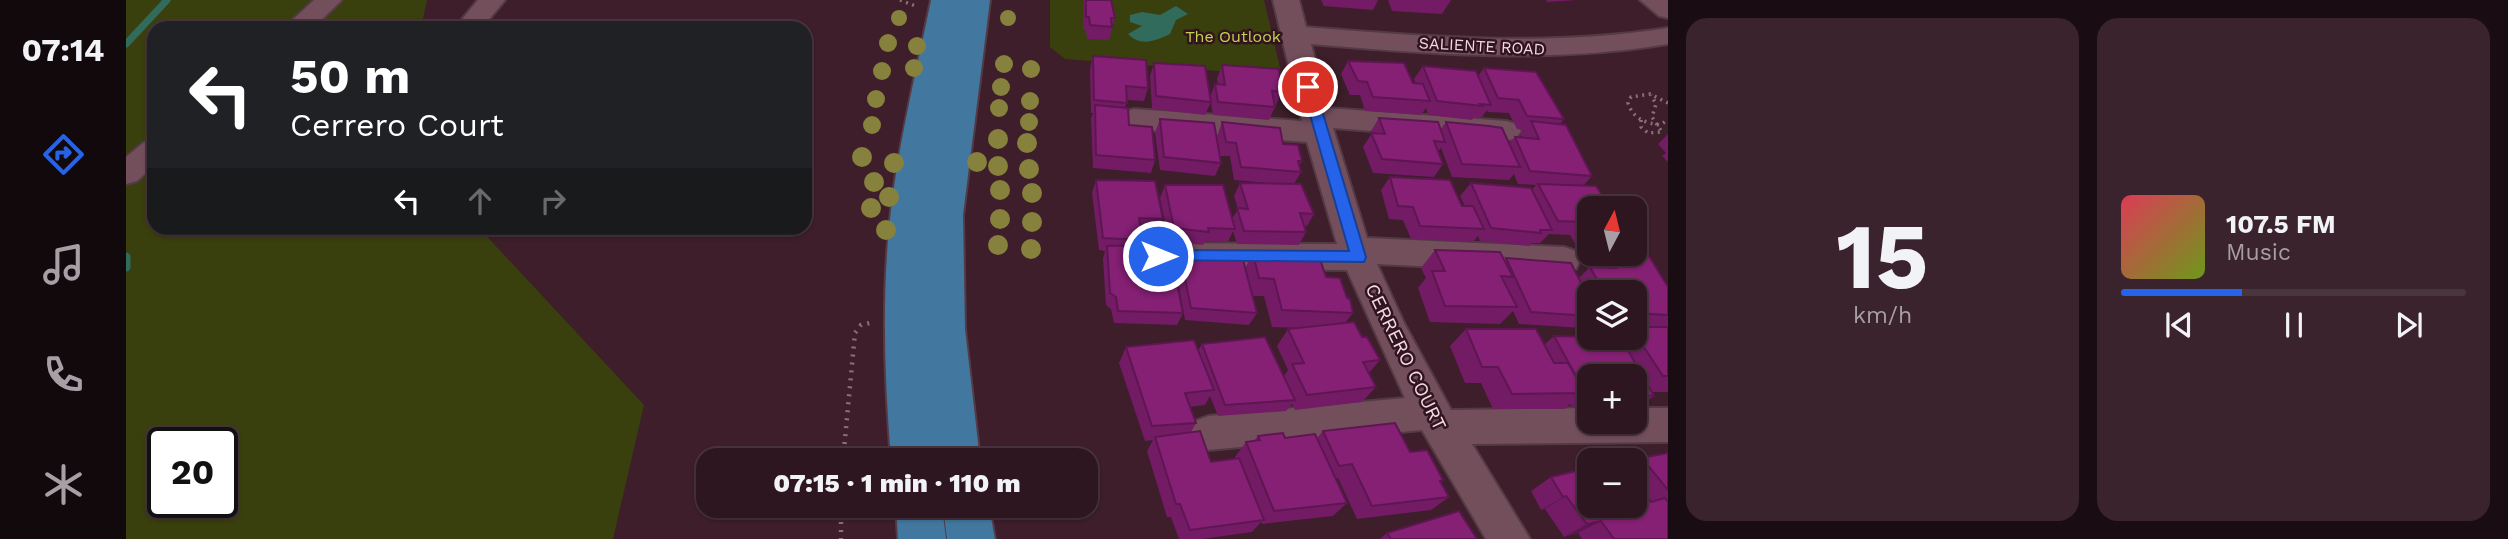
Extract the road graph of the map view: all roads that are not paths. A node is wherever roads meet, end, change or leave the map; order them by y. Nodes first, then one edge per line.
1 (329, 0) edge
2 (492, 0) edge
3 (1286, 0) edge
4 (1653, 0) edge
5 (942, 2) edge
6 (1668, 10) edge
7 (305, 21) edge
8 (474, 21) edge
9 (1295, 34) junction
10 (1668, 36) edge
11 (1134, 119) dead end
12 (1318, 125) junction
13 (1506, 131) edge
14 (147, 155) edge
15 (126, 173) edge
16 (1357, 254) junction
17 (1158, 256) dead end
18 (1564, 260) edge
19 (1436, 420) junction
20 (1668, 425) edge
21 (1208, 433) dead end
22 (913, 448) edge
23 (957, 448) edge
24 (920, 518) edge
25 (968, 518) edge
26 (922, 539) edge
27 (971, 539) edge
28 (1509, 539) edge

1 - 7 street
2 - 8 street
3 - 9 street, CERRERO COURT
4 - 6 street
5 - 22 main road
5 - 23 main road
9 - 10 street, SALIENTE ROAD
9 - 12 street, CERRERO COURT
11 - 12 lane
12 - 13 street
12 - 16 street, CERRERO COURT
14 - 15 street
16 - 17 street
16 - 18 street
16 - 19 street, CERRERO COURT
19 - 20 street
19 - 21 street
19 - 28 street, CERRERO COURT
24 - 26 main road
25 - 27 main road

